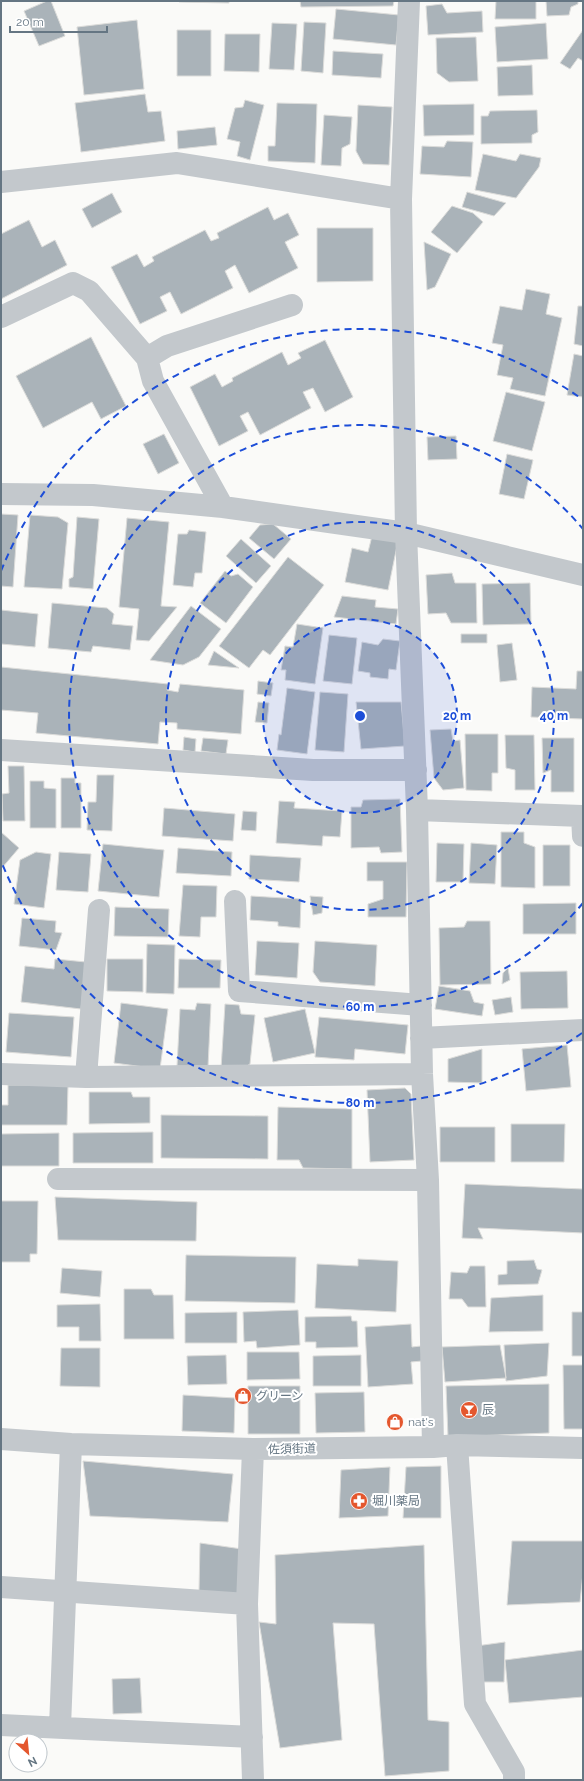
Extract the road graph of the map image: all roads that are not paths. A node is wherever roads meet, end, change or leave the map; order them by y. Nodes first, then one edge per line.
1 (409, 1) edge
2 (1, 182) edge
3 (401, 199) junction
4 (292, 306) dead end
5 (1, 317) edge
6 (147, 358) junction
7 (1, 494) edge
8 (223, 507) junction
9 (406, 533) junction
10 (583, 575) edge
11 (1, 750) edge
12 (416, 770) junction
13 (417, 810) junction
14 (583, 836) edge
15 (235, 901) dead end
16 (99, 910) dead end
17 (420, 1005) junction
18 (583, 1030) edge
19 (421, 1038) junction
20 (1, 1074) edge
21 (422, 1074) junction
22 (86, 1077) junction
23 (58, 1179) dead end
24 (428, 1180) junction
25 (1, 1439) edge
26 (71, 1444) junction
27 (457, 1445) junction
28 (433, 1447) junction
29 (583, 1448) edge
30 (253, 1449) junction
31 (1, 1587) edge
32 (65, 1590) junction
33 (247, 1604) junction
34 (1, 1725) edge
35 (60, 1727) junction
36 (252, 1737) junction
37 (253, 1780) edge
38 (514, 1780) edge

1 - 3 street
2 - 3 street
3 - 9 street
4 - 6 street
5 - 6 street
6 - 8 street
7 - 8 street
8 - 9 street
9 - 10 street
9 - 12 street
11 - 12 street
12 - 13 street
13 - 14 street
13 - 17 street
15 - 17 street
16 - 22 street
17 - 19 street
18 - 19 street
19 - 21 street
20 - 22 street
21 - 22 street
21 - 24 street
23 - 24 street
24 - 28 street
25 - 26 street, 佐須街道
26 - 30 street, 佐須街道
26 - 32 street
27 - 28 street, 佐須街道
27 - 29 street, 佐須街道
27 - 38 street
28 - 30 street, 佐須街道
30 - 33 street
31 - 32 street
32 - 33 street
32 - 35 street
33 - 36 street
34 - 35 street
35 - 36 street
36 - 37 street

